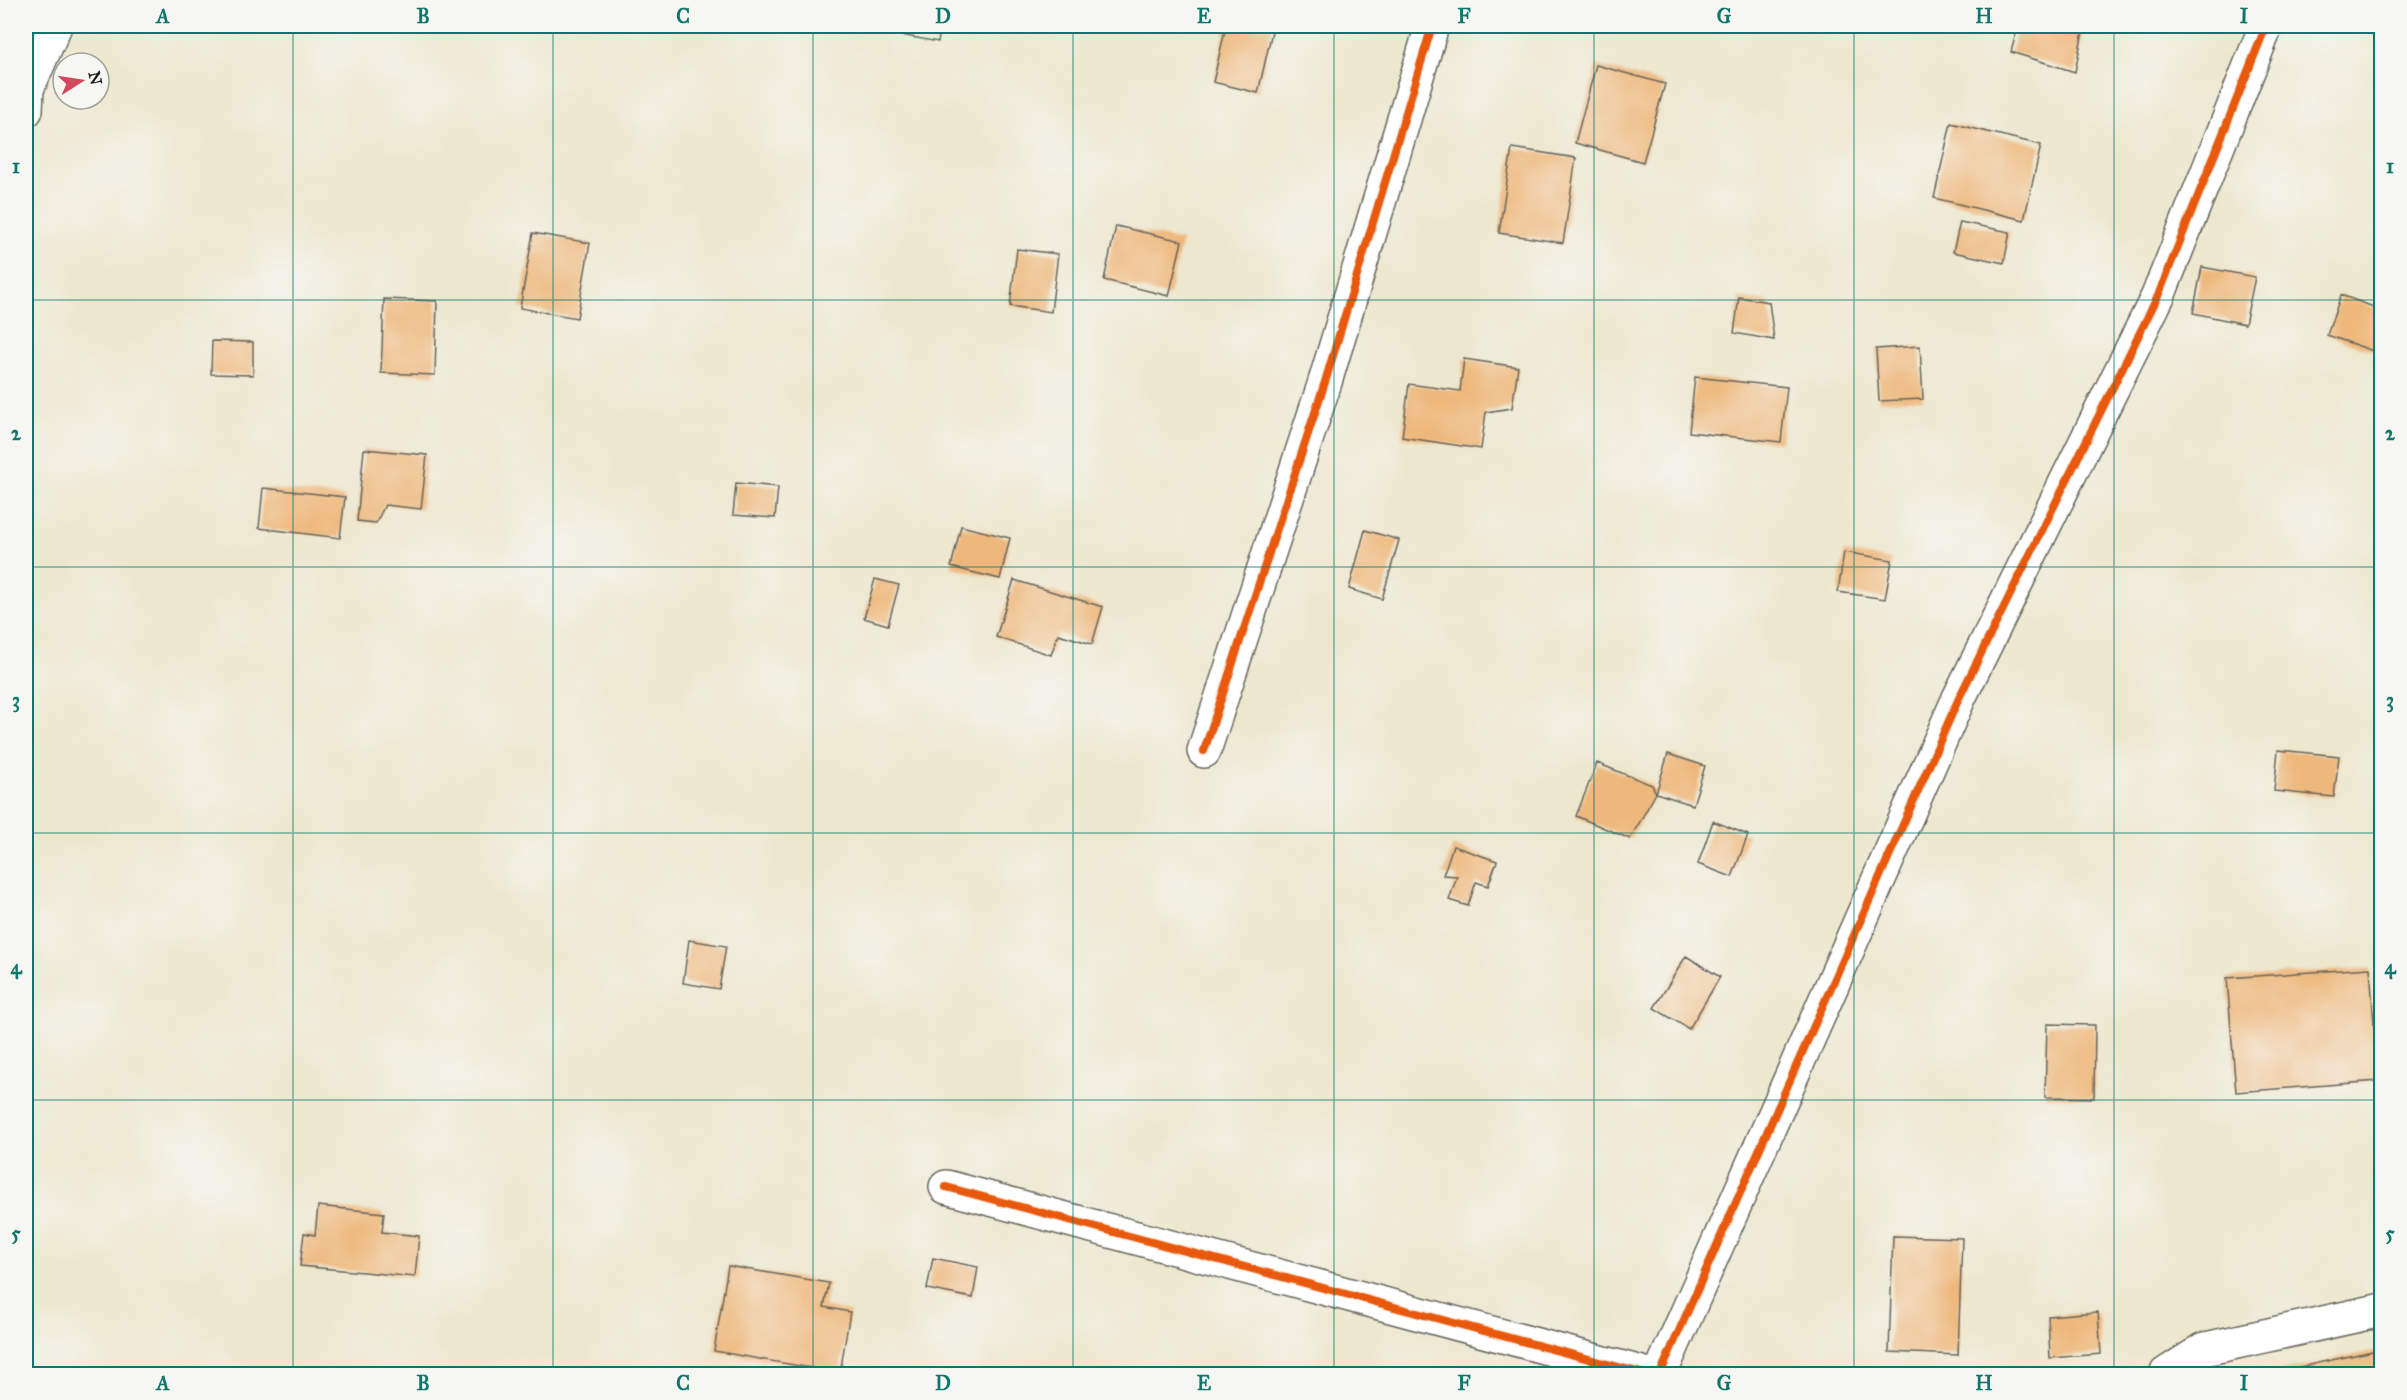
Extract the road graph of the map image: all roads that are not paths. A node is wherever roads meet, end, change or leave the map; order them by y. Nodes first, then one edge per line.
1 (56, 26) edge
2 (1432, 26) edge
3 (2266, 26) edge
4 (26, 110) edge
5 (1204, 751) dead end
6 (946, 1187) dead end
7 (2382, 1310) edge
8 (1645, 1374) edge
9 (1660, 1374) edge
10 (2166, 1374) edge

1 - 4 street
2 - 5 street
3 - 9 street
6 - 8 street
7 - 10 street

